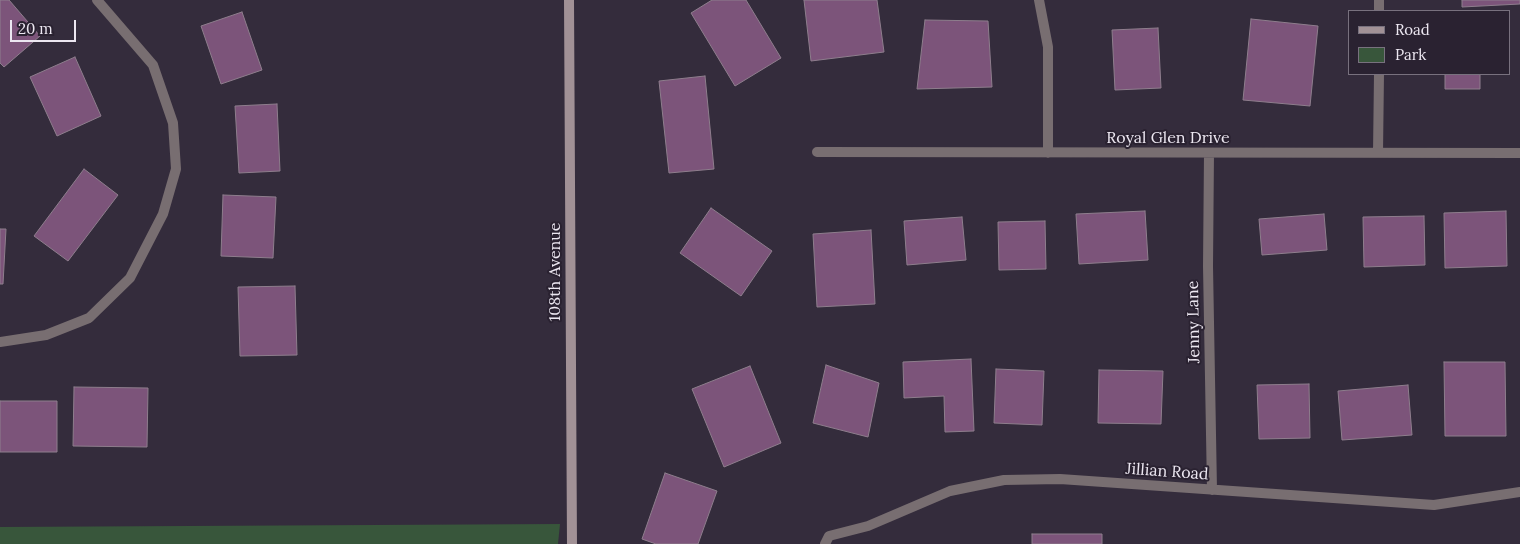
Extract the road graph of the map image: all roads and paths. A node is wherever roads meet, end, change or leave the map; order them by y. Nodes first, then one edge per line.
1 (96, 0) edge
2 (569, 0) edge
3 (1039, 0) edge
4 (1379, 75) edge
5 (817, 152) dead end
6 (1048, 153) junction
7 (1209, 153) junction
8 (1378, 153) junction
9 (1520, 153) edge
10 (0, 342) edge
11 (1212, 490) junction
12 (1520, 492) edge
13 (572, 544) edge
14 (825, 544) edge

1 - 10 street
2 - 13 street, 108th Avenue
3 - 6 street
4 - 8 street
5 - 6 street, Royal Glen Drive
6 - 7 street, Royal Glen Drive
7 - 8 street, Royal Glen Drive
7 - 11 street, Jenny Lane
8 - 9 street, Royal Glen Drive
11 - 12 street, Jillian Road
11 - 14 street, Jillian Road

